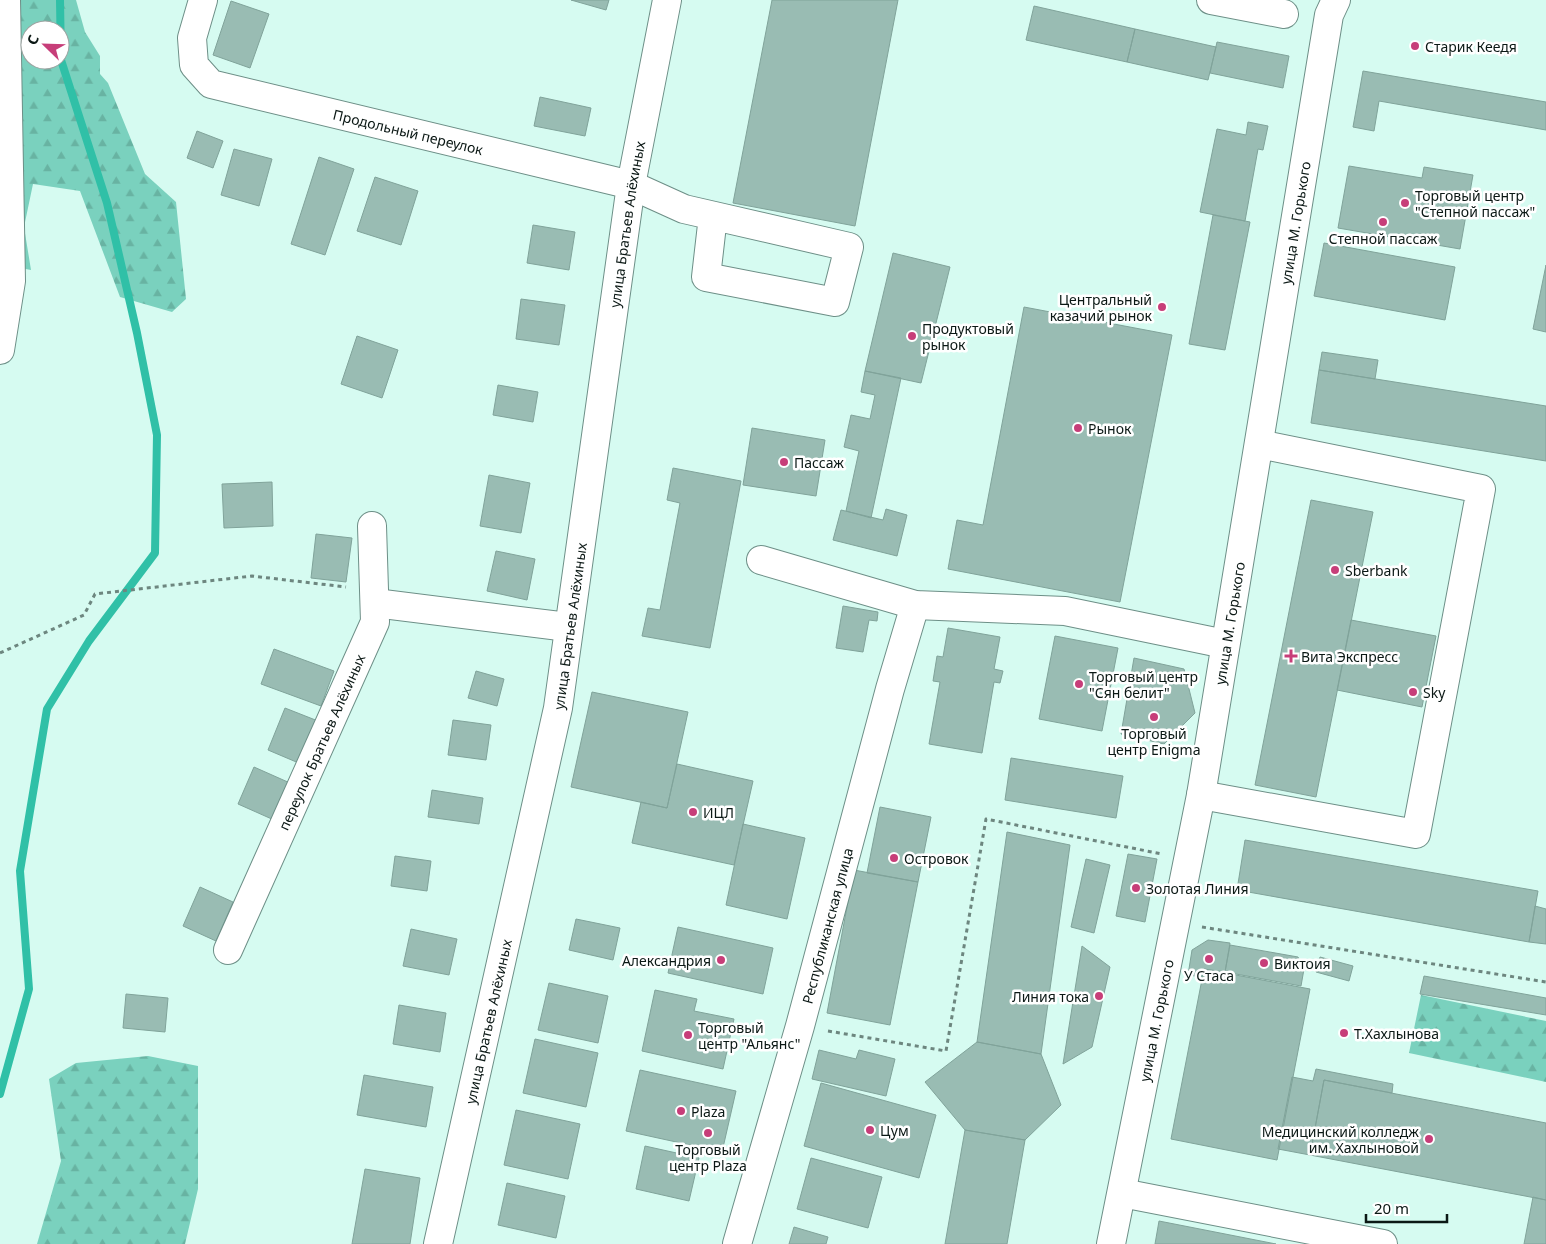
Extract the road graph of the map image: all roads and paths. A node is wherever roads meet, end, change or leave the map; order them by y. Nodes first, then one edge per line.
1 (6, 0) edge
2 (203, 0) edge
3 (667, 0) edge
4 (1211, 0) edge
5 (1336, 0) edge
6 (1284, 14) dead end
7 (631, 185) junction
8 (712, 216) junction
9 (0, 350) edge
10 (1259, 444) junction
11 (372, 526) dead end
12 (762, 560) dead end
13 (148, 590) dead end
14 (375, 603) junction
15 (915, 606) junction
16 (568, 627) junction
17 (1225, 644) junction
18 (0, 653) edge
19 (1201, 795) junction
20 (1189, 859) junction
21 (1177, 922) junction
22 (228, 950) dead end
23 (1546, 982) edge
24 (800, 1026) junction
25 (1122, 1193) junction
26 (438, 1244) edge
27 (737, 1244) edge
28 (1111, 1244) edge
29 (1383, 1244) edge

1 - 9 street
2 - 7 street, Продольный переулок
3 - 7 street, улица Братьев Алёхиных
4 - 6 street
5 - 10 street, улица М. Горького
7 - 8 street, Продольный переулок
7 - 16 street, улица Братьев Алёхиных
8 - 8 street, Продольный переулок
10 - 17 street, улица М. Горького
10 - 19 street
11 - 14 street, переулок Братьев Алёхиных
12 - 15 street
13 - 18 path
14 - 16 street
14 - 22 street, переулок Братьев Алёхиных
15 - 17 street
15 - 24 street, Республиканская улица
16 - 26 street, улица Братьев Алёхиных
17 - 19 street, улица М. Горького
19 - 20 street, улица М. Горького
20 - 21 street, улица М. Горького
20 - 24 path
21 - 23 path
21 - 25 street, улица М. Горького
24 - 27 street, Республиканская улица
25 - 28 street, улица М. Горького
25 - 29 street

